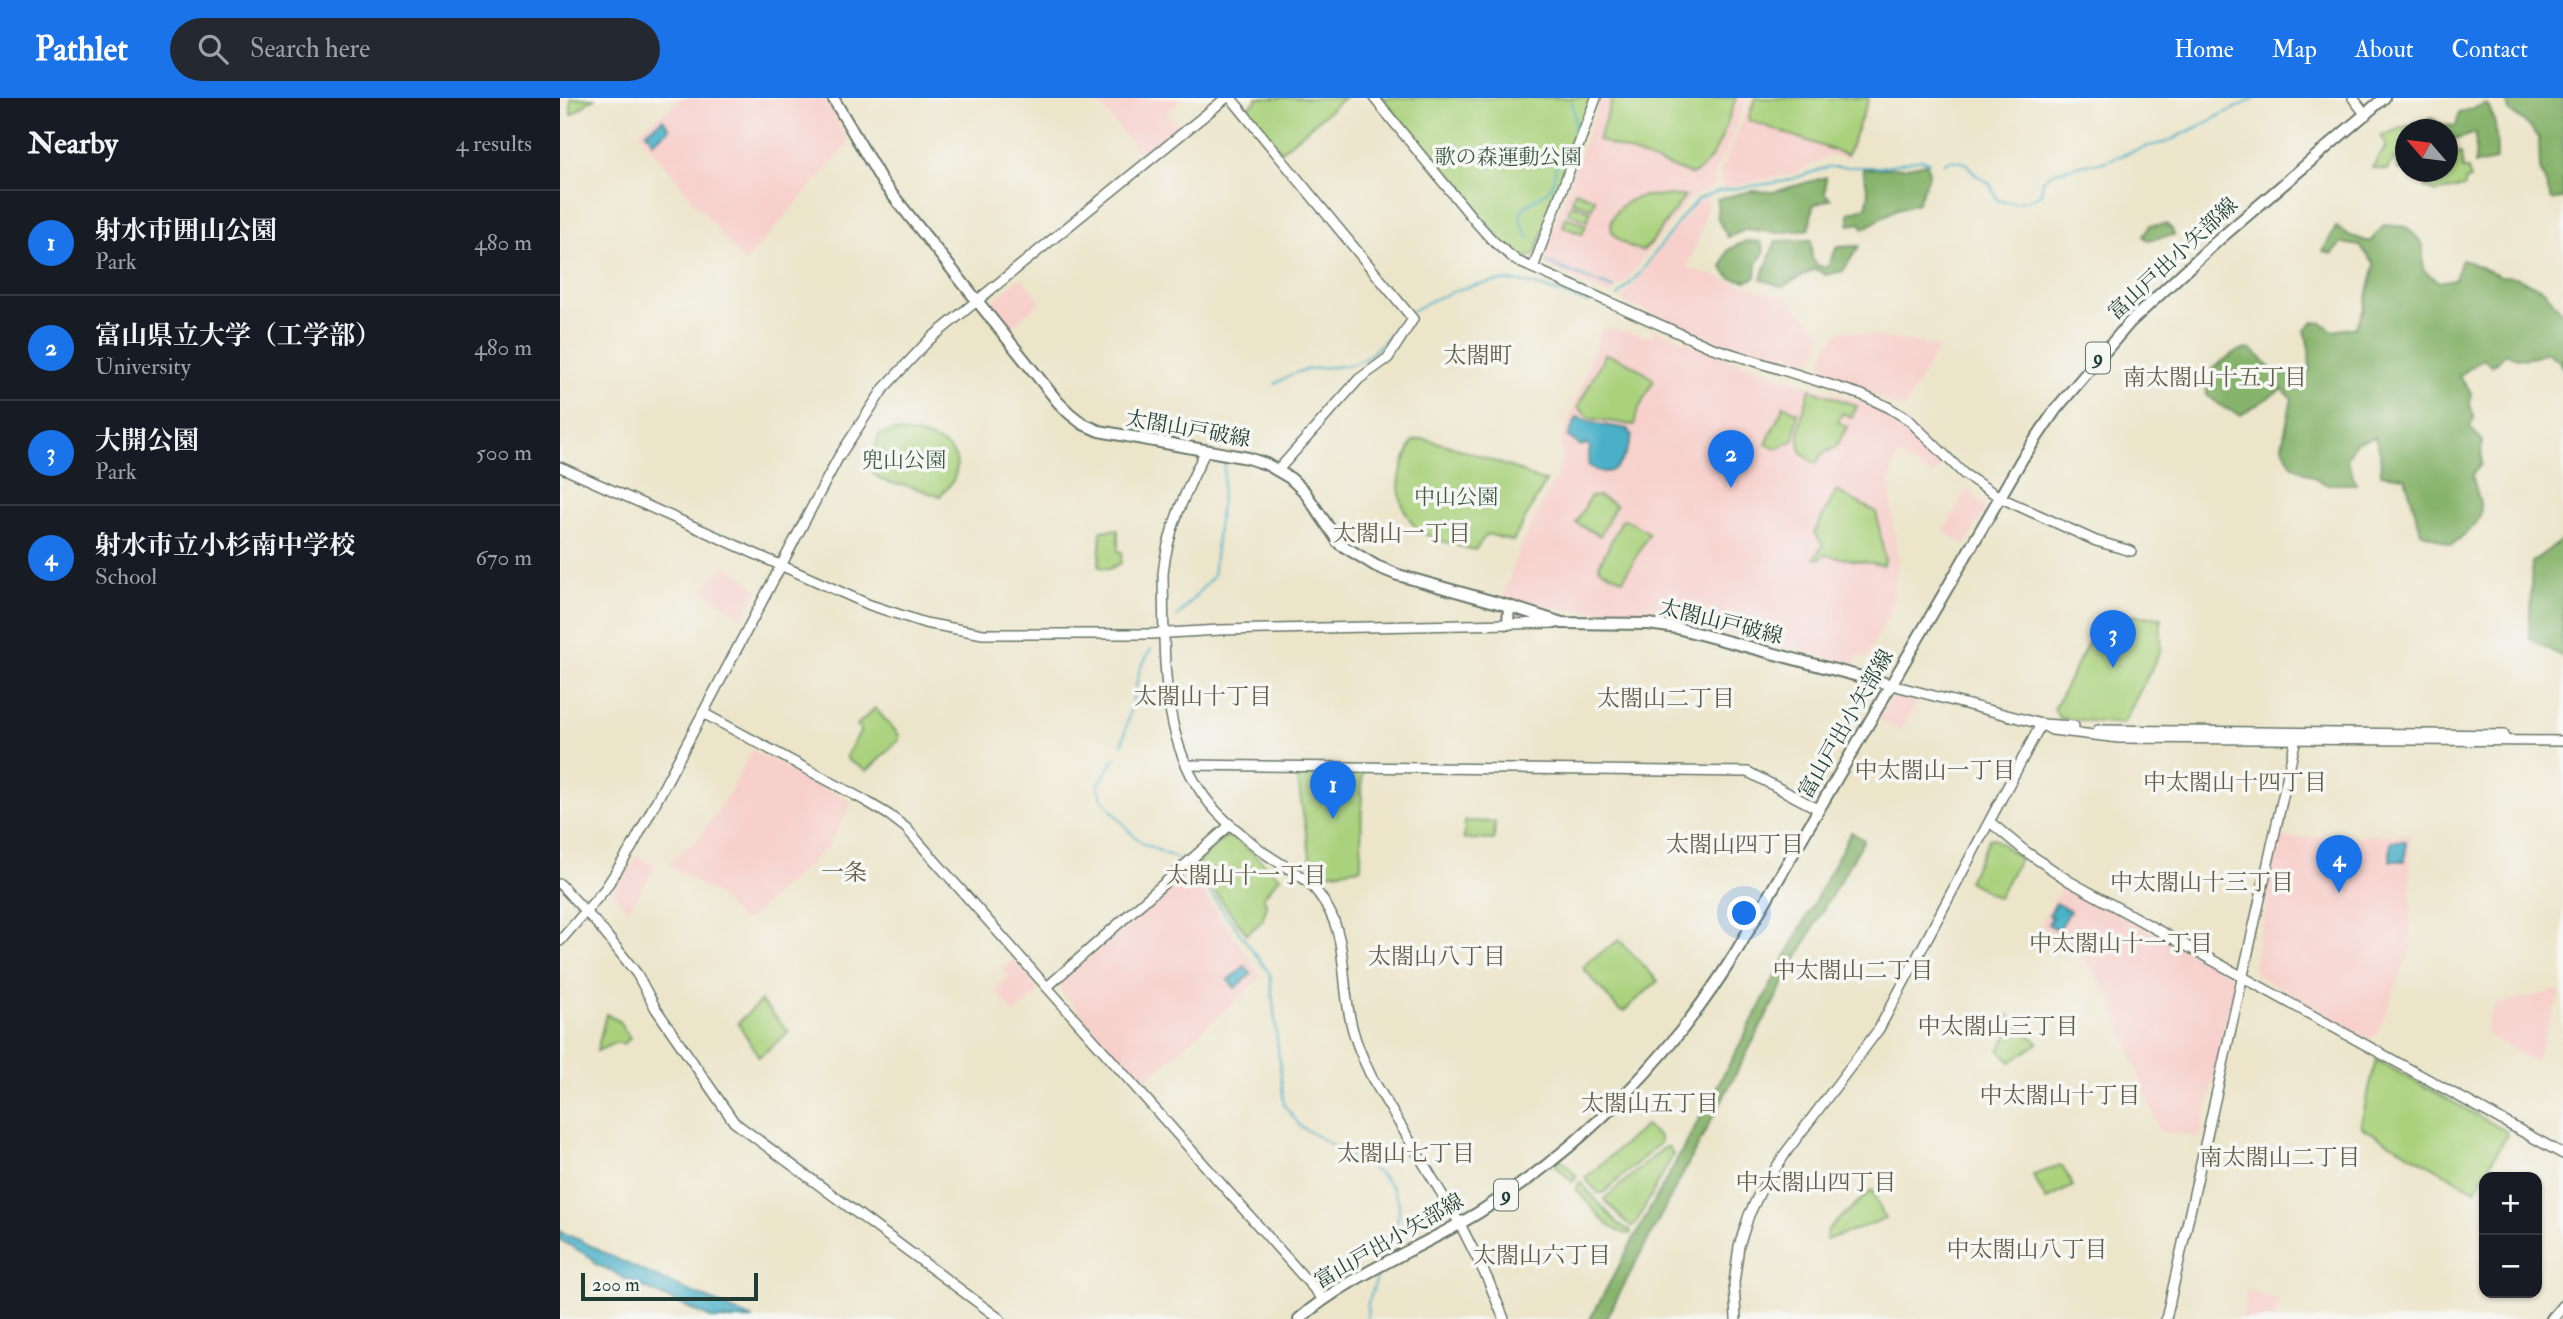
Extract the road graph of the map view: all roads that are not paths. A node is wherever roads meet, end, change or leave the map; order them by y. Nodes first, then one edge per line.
1 (833, 98) edge
2 (1228, 98) edge
3 (1374, 98) edge
4 (1596, 98) edge
5 (2353, 98) edge
6 (2384, 98) edge
7 (2366, 115) junction
8 (1532, 268) junction
9 (978, 301) junction
10 (1205, 452) junction
11 (560, 467) edge
12 (1278, 470) junction
13 (2001, 498) junction
14 (2131, 551) dead end
15 (781, 565) junction
16 (1509, 606) junction
17 (1563, 623) junction
18 (1508, 624) junction
19 (1165, 632) junction
20 (1892, 685) junction
21 (704, 713) junction
22 (2041, 724) junction
23 (2563, 735) edge
24 (2296, 738) junction
25 (2563, 741) edge
26 (1187, 765) junction
27 (1818, 809) junction
28 (1990, 822) junction
29 (1230, 825) junction
30 (560, 884) edge
31 (586, 912) junction
32 (560, 941) edge
33 (2244, 977) junction
34 (1047, 987) junction
35 (2563, 1154) edge
36 (1460, 1224) junction
37 (1324, 1300) junction
38 (2563, 1306) edge
39 (1000, 1319) edge
40 (1299, 1319) edge
41 (1504, 1319) edge
42 (1736, 1319) edge
43 (2166, 1319) edge
44 (2552, 1319) edge

1 - 9 main road, 太閤山戸破線
2 - 9 street
2 - 12 street
3 - 8 street
4 - 8 street
5 - 7 street
6 - 7 main road, 富山戸出小矢部線 / 9
7 - 13 main road, 富山戸出小矢部線 / 9
8 - 13 street
9 - 10 main road, 太閤山戸破線
9 - 15 street
10 - 12 main road, 太閤山戸破線
10 - 19 street
11 - 15 street
12 - 16 main road, 太閤山戸破線
13 - 14 street
13 - 20 main road, 富山戸出小矢部線 / 9
15 - 19 street
15 - 21 street
16 - 17 main road, 太閤山戸破線
16 - 18 main road
17 - 18 street
17 - 20 main road, 太閤山戸破線
18 - 19 street
19 - 26 street
20 - 22 street
20 - 27 main road, 富山戸出小矢部線 / 9
21 - 31 street
21 - 34 street
22 - 23 street
22 - 24 street
22 - 28 street
24 - 25 street
24 - 33 street
26 - 27 street
26 - 29 street
27 - 36 main road, 富山戸出小矢部線 / 9
28 - 33 street
28 - 42 street
29 - 34 street
29 - 36 street
30 - 31 street
31 - 32 street
31 - 39 street
33 - 35 street
33 - 43 street
34 - 37 street
36 - 37 main road, 富山戸出小矢部線 / 9
36 - 41 street
37 - 40 main road, 富山戸出小矢部線 / 9
38 - 44 main road

